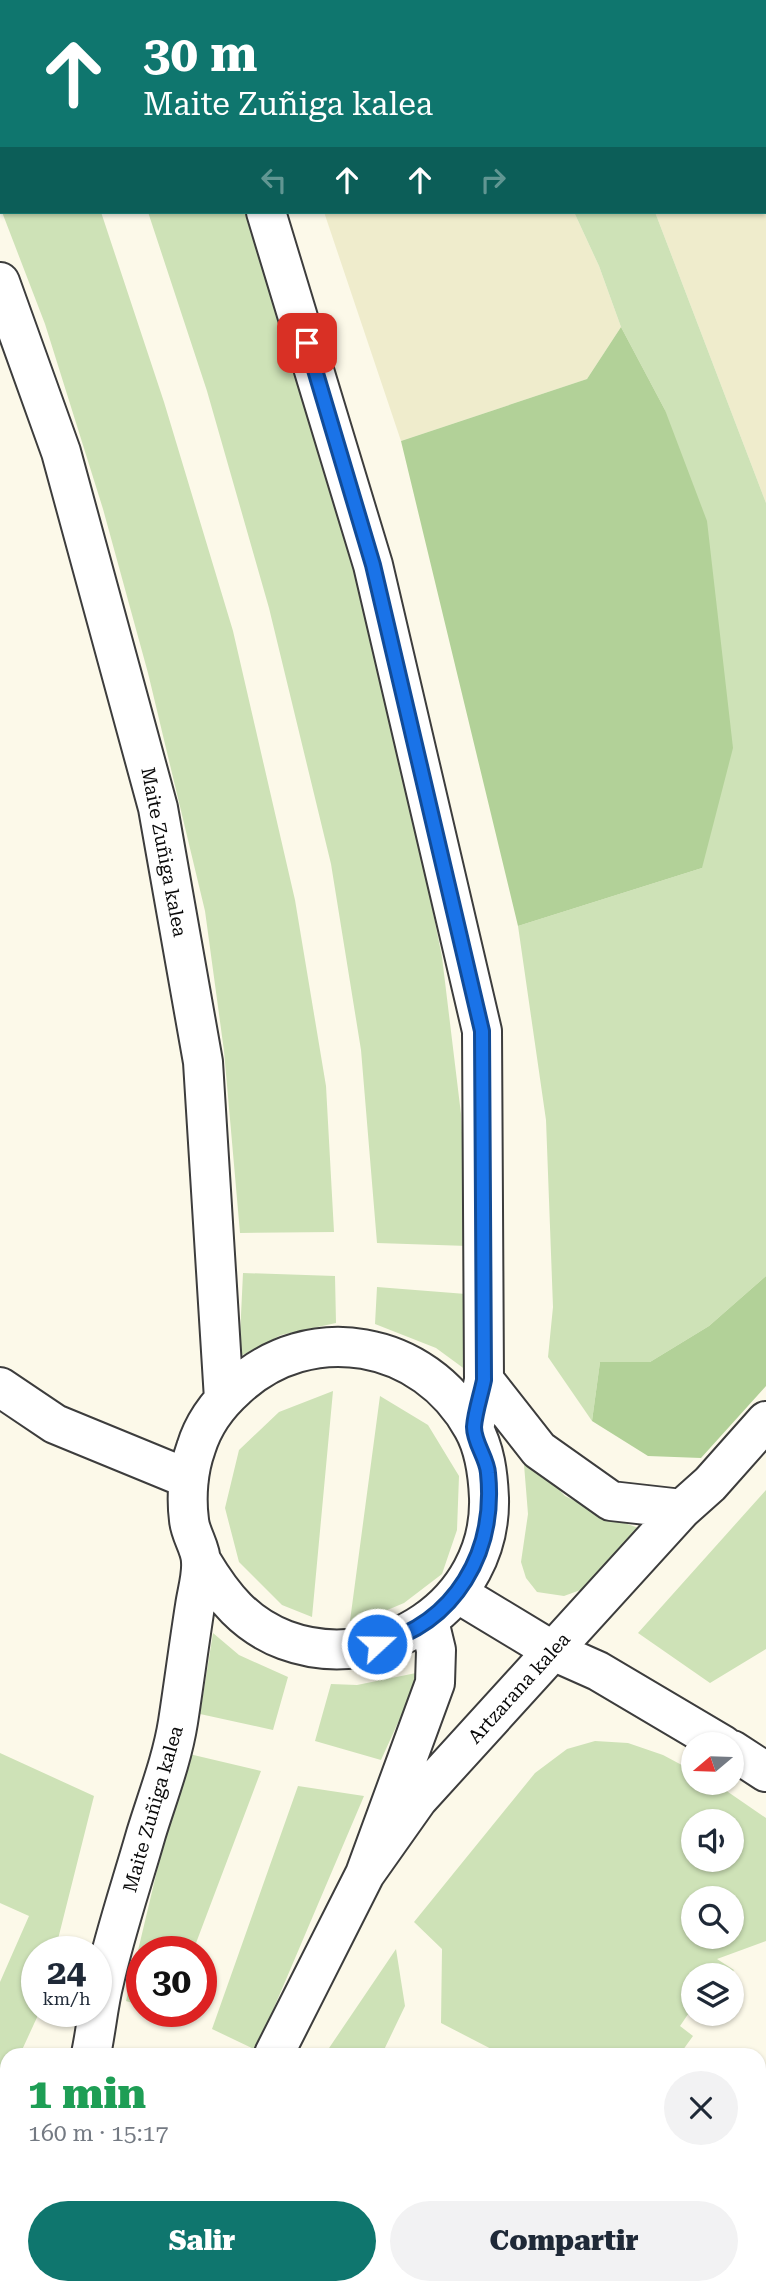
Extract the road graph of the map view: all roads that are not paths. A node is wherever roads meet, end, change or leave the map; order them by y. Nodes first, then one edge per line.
1 (267, 214) edge
2 (0, 282) edge
3 (484, 1380) junction
4 (0, 1387) edge
5 (224, 1399) junction
6 (766, 1421) edge
7 (474, 1429) junction
8 (189, 1479) junction
9 (682, 1509) junction
10 (202, 1562) junction
11 (457, 1593) junction
12 (429, 1621) junction
13 (553, 1651) junction
14 (701, 1732) edge
15 (744, 1757) edge
16 (766, 1772) edge
17 (365, 1874) junction
18 (92, 2048) edge
19 (277, 2048) edge

1 - 3 street
2 - 5 street, Maite Zuñiga kalea
3 - 7 street
3 - 9 street
4 - 8 street
5 - 7 street
5 - 8 street
6 - 9 street, Artzarana kalea
7 - 11 street
8 - 10 street
9 - 13 street, Artzarana kalea
10 - 12 street
10 - 18 street, Maite Zuñiga kalea
11 - 12 street
11 - 13 street
12 - 17 street
13 - 14 street
13 - 17 street, Artzarana kalea
15 - 16 street
17 - 19 street

